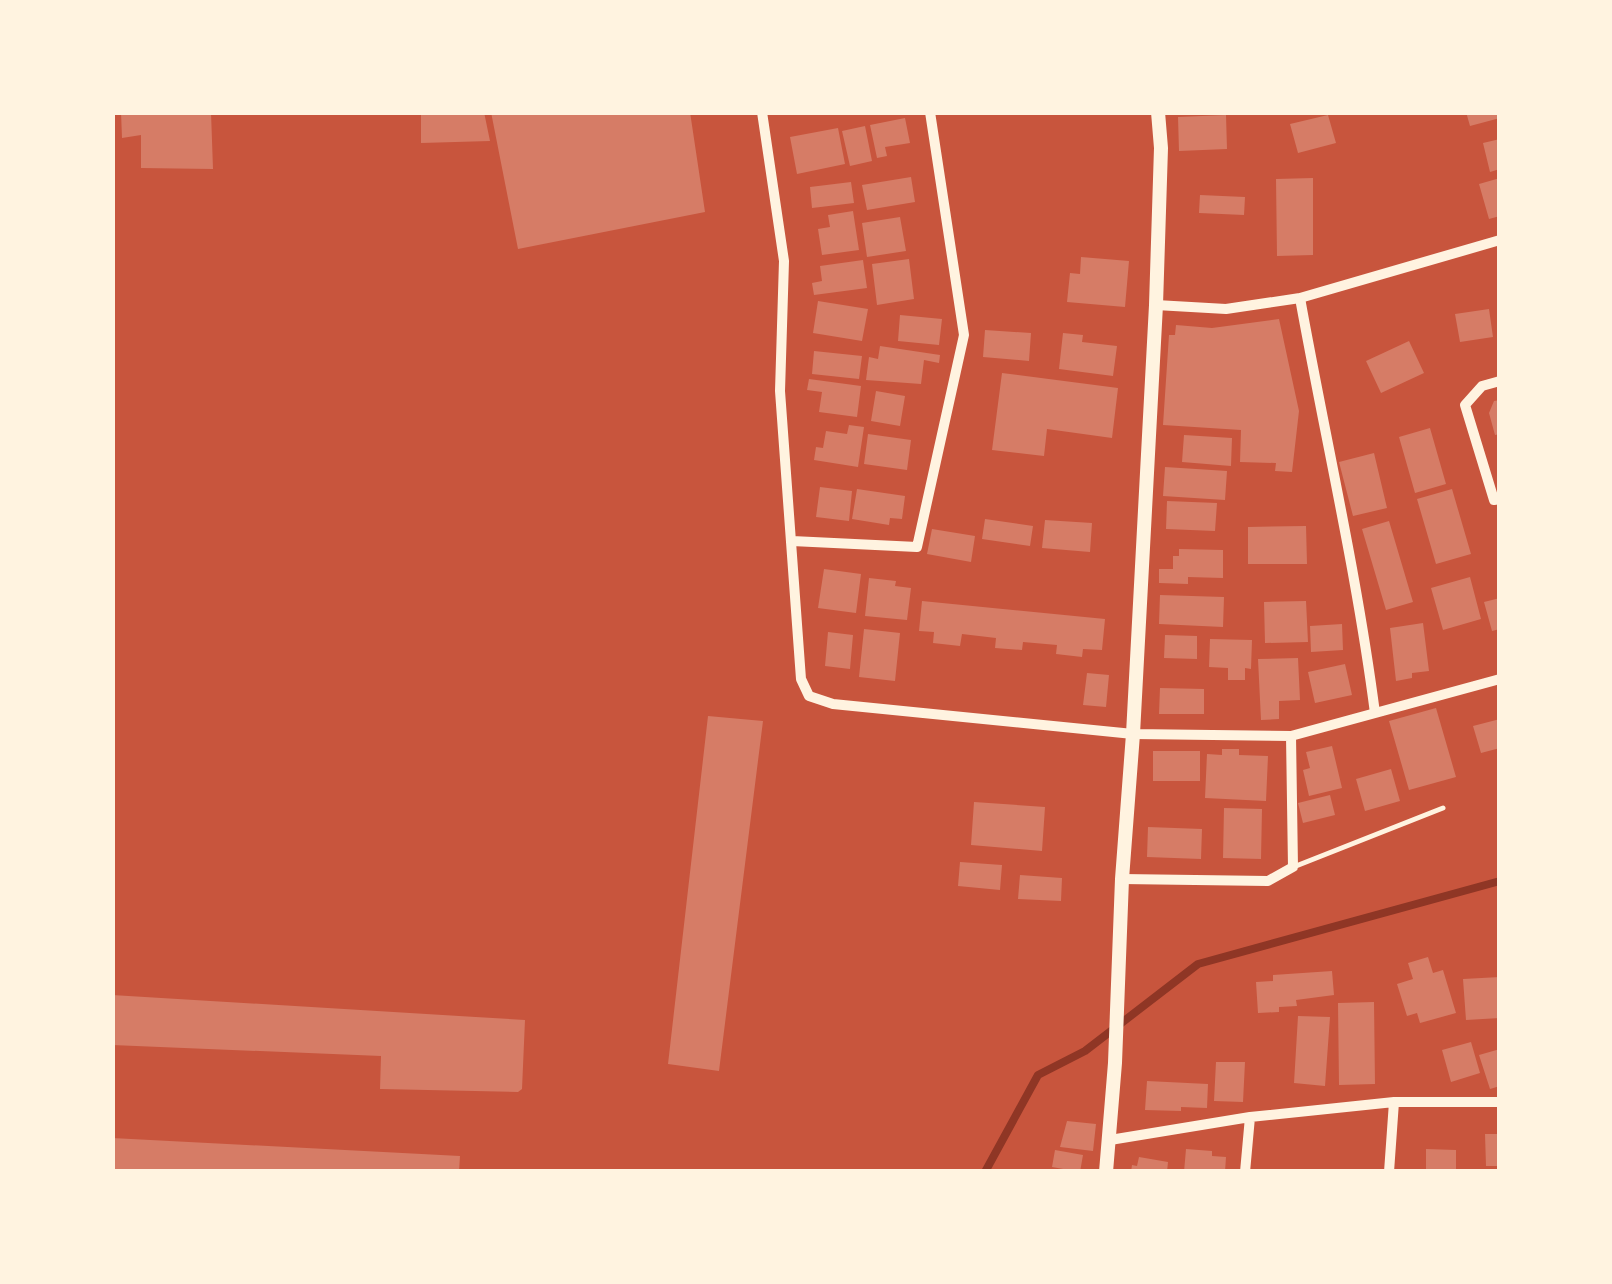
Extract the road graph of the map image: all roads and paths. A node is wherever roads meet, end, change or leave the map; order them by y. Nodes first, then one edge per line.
1 (762, 112) edge
2 (930, 112) edge
3 (1158, 112) edge
4 (1500, 240) edge
5 (1300, 298) junction
6 (1156, 304) junction
7 (1500, 381) edge
8 (1500, 499) edge
9 (792, 541) junction
10 (1500, 679) edge
11 (1375, 714) junction
12 (1133, 734) junction
13 (1291, 736) junction
14 (1443, 808) dead end
15 (1293, 867) junction
16 (1122, 879) junction
17 (1394, 1102) junction
18 (1500, 1102) edge
19 (1250, 1116) junction
20 (1110, 1140) junction
21 (1106, 1172) edge
22 (1245, 1172) edge
23 (1389, 1172) edge

1 - 9 street
2 - 9 street
3 - 6 street
4 - 5 street
5 - 6 street
5 - 11 street
6 - 12 street
7 - 8 street
9 - 12 street
10 - 11 street
11 - 13 street
12 - 13 street
12 - 16 street
13 - 15 street
14 - 15 lane
15 - 16 street
16 - 20 street
17 - 18 street
17 - 19 street
17 - 23 street
19 - 20 street
19 - 22 street
20 - 21 street

